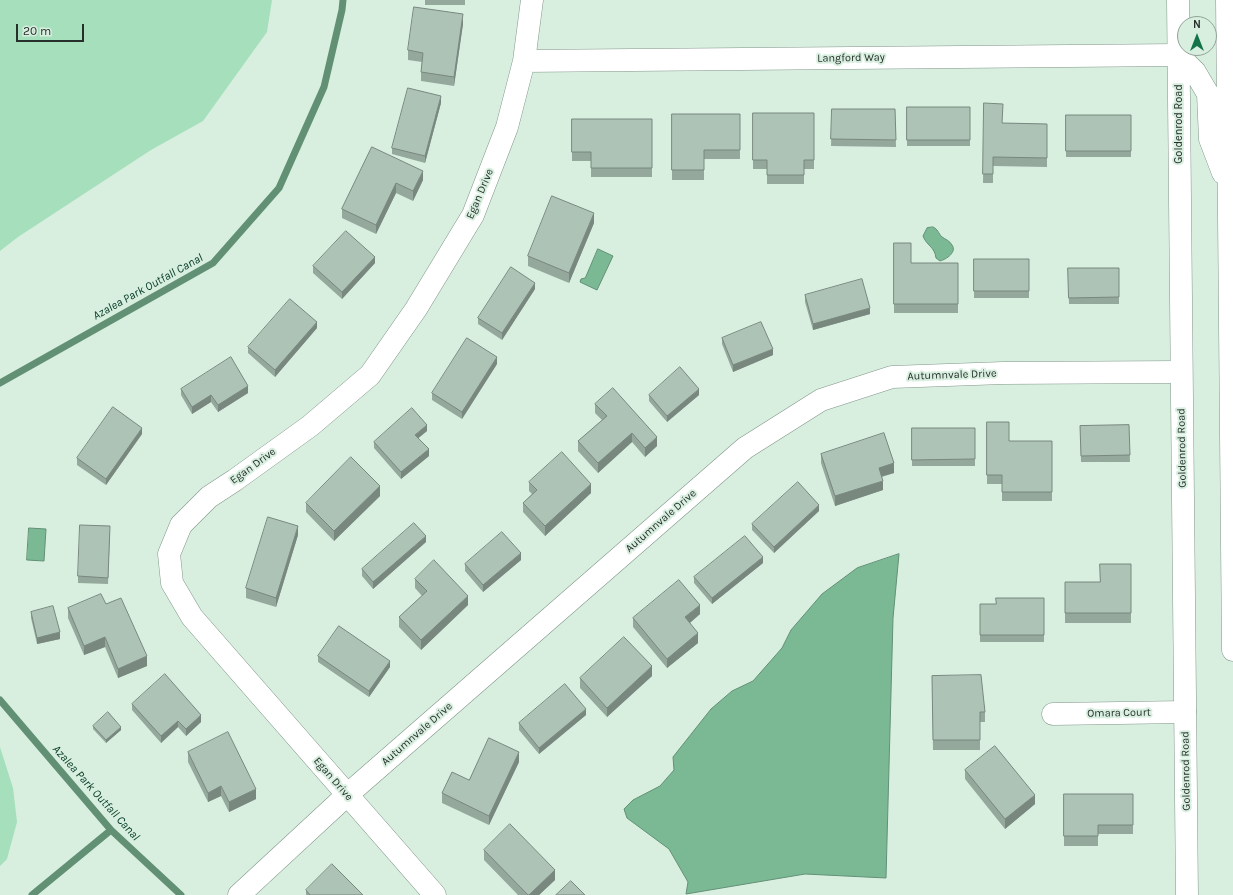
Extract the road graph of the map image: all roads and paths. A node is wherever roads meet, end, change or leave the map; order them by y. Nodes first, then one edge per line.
1 (532, 0) edge
2 (1178, 0) edge
3 (1226, 0) edge
4 (1178, 16) edge
5 (1177, 55) edge
6 (1178, 56) edge
7 (1179, 56) edge
8 (524, 61) junction
9 (1228, 187) junction
10 (1181, 372) junction
11 (1233, 650) edge
12 (1185, 712) junction
13 (1053, 714) dead end
14 (347, 795) junction
15 (238, 895) edge
16 (435, 895) edge
17 (1187, 895) edge

1 - 8 street, Egan Drive
2 - 4 street, Goldenrod Road
3 - 9 street
5 - 8 street, Langford Way
6 - 10 street, Goldenrod Road
7 - 9 street
8 - 14 street, Egan Drive
9 - 11 street
10 - 12 street, Goldenrod Road
10 - 14 street, Autumnvale Drive
12 - 13 street, Omara Court
12 - 17 street, Goldenrod Road
14 - 15 street, Autumnvale Drive
14 - 16 street, Egan Drive

